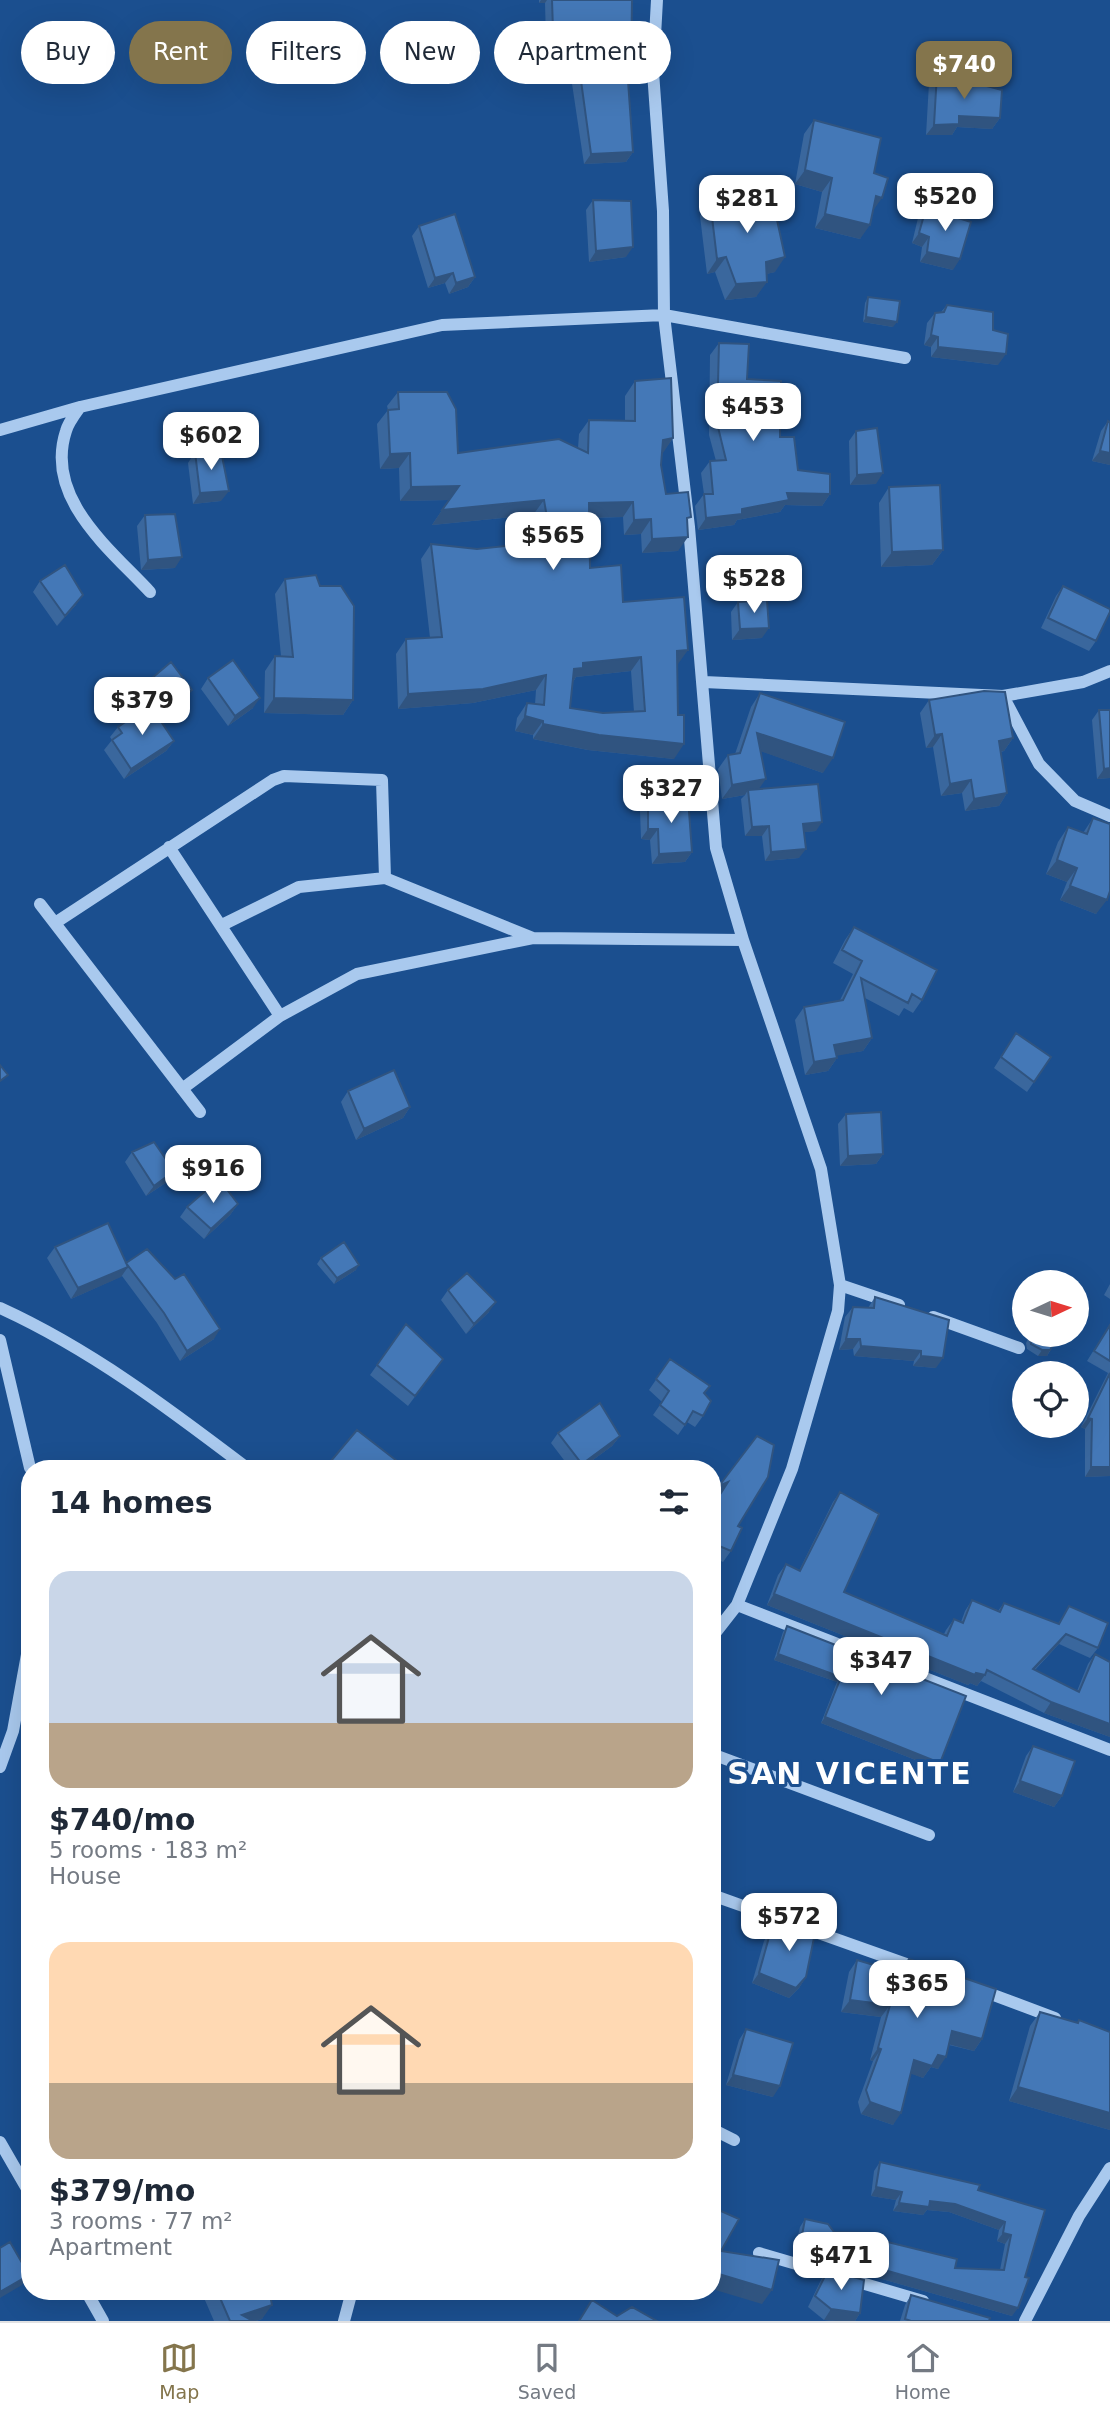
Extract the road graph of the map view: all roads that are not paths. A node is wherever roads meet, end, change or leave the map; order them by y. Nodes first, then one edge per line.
1 (657, 0) edge
2 (664, 315) junction
3 (905, 358) dead end
4 (79, 407) junction
5 (0, 430) edge
6 (150, 592) dead end
7 (1110, 671) edge
8 (704, 682) junction
9 (1003, 696) junction
10 (1110, 816) edge
11 (169, 847) junction
12 (384, 878) junction
13 (40, 904) dead end
14 (55, 923) junction
15 (222, 925) junction
16 (533, 938) junction
17 (743, 940) junction
18 (281, 1016) junction
19 (182, 1089) junction
20 (200, 1112) dead end
21 (840, 1285) junction
22 (0, 1308) edge
23 (0, 1340) edge
24 (1012, 1345) edge
25 (28, 1460) edge
26 (236, 1460) edge
27 (737, 1605) junction
28 (721, 1625) edge
29 (21, 1687) edge
30 (1110, 1750) edge
31 (721, 1757) edge
32 (0, 1767) edge
33 (929, 1835) dead end
34 (721, 1898) edge
35 (934, 1973) edge
36 (972, 1987) edge
37 (1073, 2025) edge
38 (721, 2134) edge
39 (734, 2140) dead end
40 (0, 2142) edge
41 (1110, 2168) edge
42 (21, 2178) edge
43 (759, 2253) dead end
44 (91, 2300) edge
45 (350, 2300) edge
46 (939, 2306) edge
47 (103, 2321) edge
48 (344, 2321) edge
49 (1025, 2321) edge

1 - 2 street
2 - 3 street
2 - 4 street
2 - 8 street
4 - 5 street
4 - 6 street
7 - 9 street
8 - 9 street
8 - 17 street
9 - 10 street
11 - 12 street
11 - 14 street
11 - 15 street
12 - 15 street
12 - 16 street
13 - 14 street
14 - 19 street
15 - 18 street
16 - 17 street
16 - 18 street
17 - 21 street
18 - 19 street
19 - 20 street
21 - 24 street
21 - 27 street
22 - 26 street
23 - 25 street
27 - 28 street
27 - 30 street
29 - 32 street
31 - 33 street
34 - 35 street
36 - 37 street
38 - 39 street
40 - 42 street
41 - 49 street
43 - 46 street
44 - 47 street
45 - 48 street

